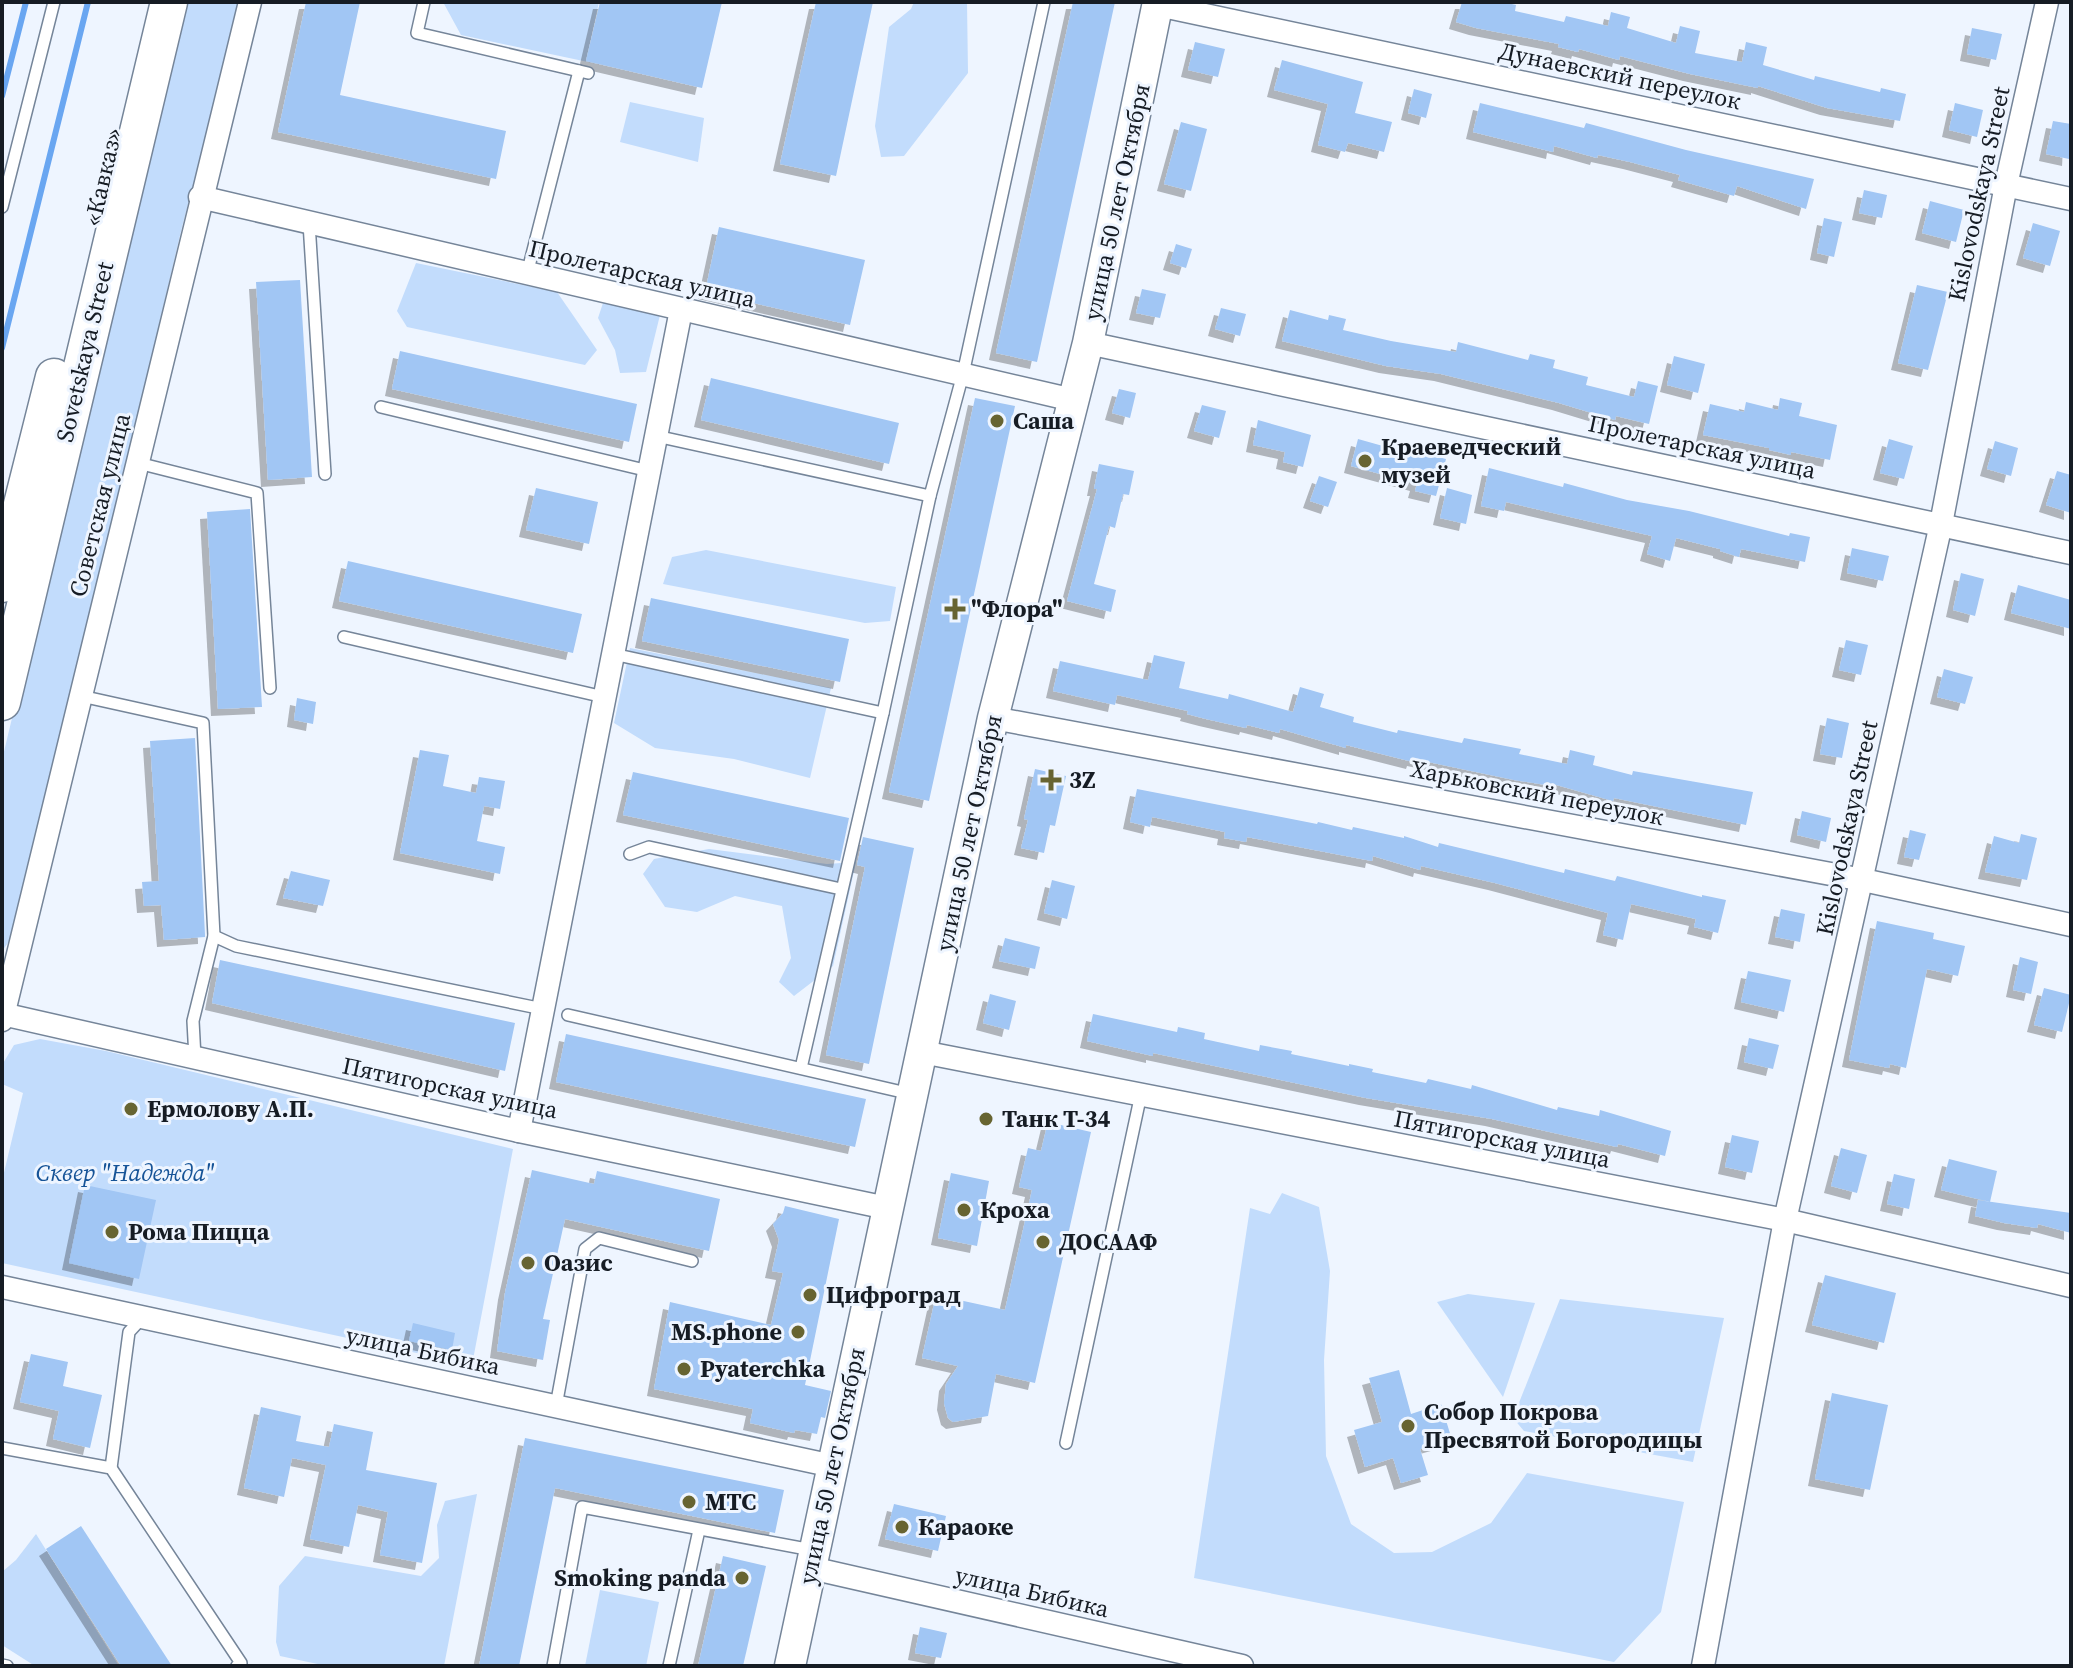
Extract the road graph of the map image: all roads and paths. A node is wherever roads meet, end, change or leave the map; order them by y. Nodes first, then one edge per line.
1 (54, 2) edge
2 (144, 2) edge
3 (169, 2) edge
4 (250, 2) edge
5 (424, 2) edge
6 (1044, 2) edge
7 (2047, 2) edge
8 (1158, 4) edge
9 (2006, 185) junction
10 (200, 197) junction
11 (2071, 199) edge
12 (2, 207) edge
13 (309, 223) junction
14 (527, 274) junction
15 (681, 310) junction
16 (1088, 343) junction
17 (963, 374) junction
18 (1073, 400) junction
19 (381, 407) dead end
20 (656, 436) junction
21 (138, 463) junction
22 (649, 471) junction
23 (325, 474) dead end
24 (930, 496) junction
25 (24, 498) junction
26 (1941, 524) junction
27 (2, 542) edge
28 (2071, 553) edge
29 (2, 584) edge
30 (344, 637) dead end
31 (613, 654) junction
32 (270, 688) dead end
33 (81, 696) junction
34 (604, 697) junction
35 (2, 702) edge
36 (883, 713) junction
37 (993, 718) junction
38 (630, 854) dead end
39 (1863, 880) junction
40 (841, 889) junction
41 (2071, 925) edge
42 (214, 936) junction
43 (543, 1009) junction
44 (568, 1015) dead end
45 (2, 1016) edge
46 (922, 1052) junction
47 (195, 1059) junction
48 (801, 1068) junction
49 (912, 1094) junction
50 (1141, 1094) junction
51 (519, 1131) junction
52 (887, 1208) junction
53 (1785, 1220) junction
54 (692, 1261) dead end
55 (2071, 1286) edge
56 (2, 1287) edge
57 (142, 1317) junction
58 (556, 1406) junction
59 (1066, 1443) dead end
60 (2, 1448) edge
61 (833, 1466) junction
62 (111, 1468) junction
63 (699, 1530) junction
64 (812, 1559) junction
65 (237, 1666) edge
66 (553, 1666) edge
67 (669, 1666) edge
68 (790, 1666) edge
69 (1242, 1666) edge
70 (1703, 1666) edge

1 - 12 lane
2 - 25 highway, «Кавказ»
3 - 35 highway, Sovetskaya Street
4 - 10 street, Советская улица
5 - 14 lane
6 - 17 lane
7 - 9 street, Kislovodskaya Street
8 - 9 street, Дунаевский переулок
8 - 16 main road, улица 50 лет Октября
9 - 11 street, Дунаевский переулок
9 - 26 street, Kislovodskaya Street
10 - 13 street, Пролетарская улица
10 - 21 street, Советская улица
13 - 14 street, Пролетарская улица
13 - 23 lane
14 - 15 street, Пролетарская улица
15 - 17 street, Пролетарская улица
15 - 20 street
16 - 18 main road, улица 50 лет Октября
16 - 26 street, Пролетарская улица
17 - 18 street, Пролетарская улица
17 - 24 lane
18 - 37 main road, улица 50 лет Октября
19 - 22 lane
20 - 22 street
20 - 24 lane
21 - 32 lane
21 - 33 street, Советская улица
22 - 31 street
24 - 36 lane
25 - 27 street
25 - 29 highway, «Кавказ»
26 - 28 street, Пролетарская улица
26 - 39 street, Kislovodskaya Street
30 - 34 lane
31 - 34 street
31 - 36 lane
33 - 42 lane
33 - 45 street, Советская улица
34 - 43 street
36 - 40 lane
37 - 39 street, Харьковский переулок
37 - 46 main road, улица 50 лет Октября
38 - 40 lane
39 - 41 street, Харьковский переулок
39 - 53 street, Kislovodskaya Street
40 - 48 lane
42 - 43 lane
42 - 47 lane
43 - 51 street
44 - 48 lane
45 - 47 street, Пятигорская улица
46 - 49 main road, улица 50 лет Октября
46 - 50 street, Пятигорская улица
47 - 51 street, Пятигорская улица
48 - 49 lane
49 - 52 main road, улица 50 лет Октября
50 - 53 street, Пятигорская улица
50 - 59 lane
51 - 52 street, Пятигорская улица
52 - 61 main road, улица 50 лет Октября
53 - 55 street, Пятигорская улица
53 - 70 street, Kislovodskaya Street
54 - 58 lane
56 - 57 street, улица Бибика
57 - 58 street, улица Бибика
57 - 62 lane
58 - 61 street, улица Бибика
60 - 62 lane
61 - 64 main road, улица 50 лет Октября
62 - 65 lane
63 - 64 lane
63 - 66 lane
63 - 67 lane
64 - 68 main road, улица 50 лет Октября
64 - 69 street, улица Бибика

